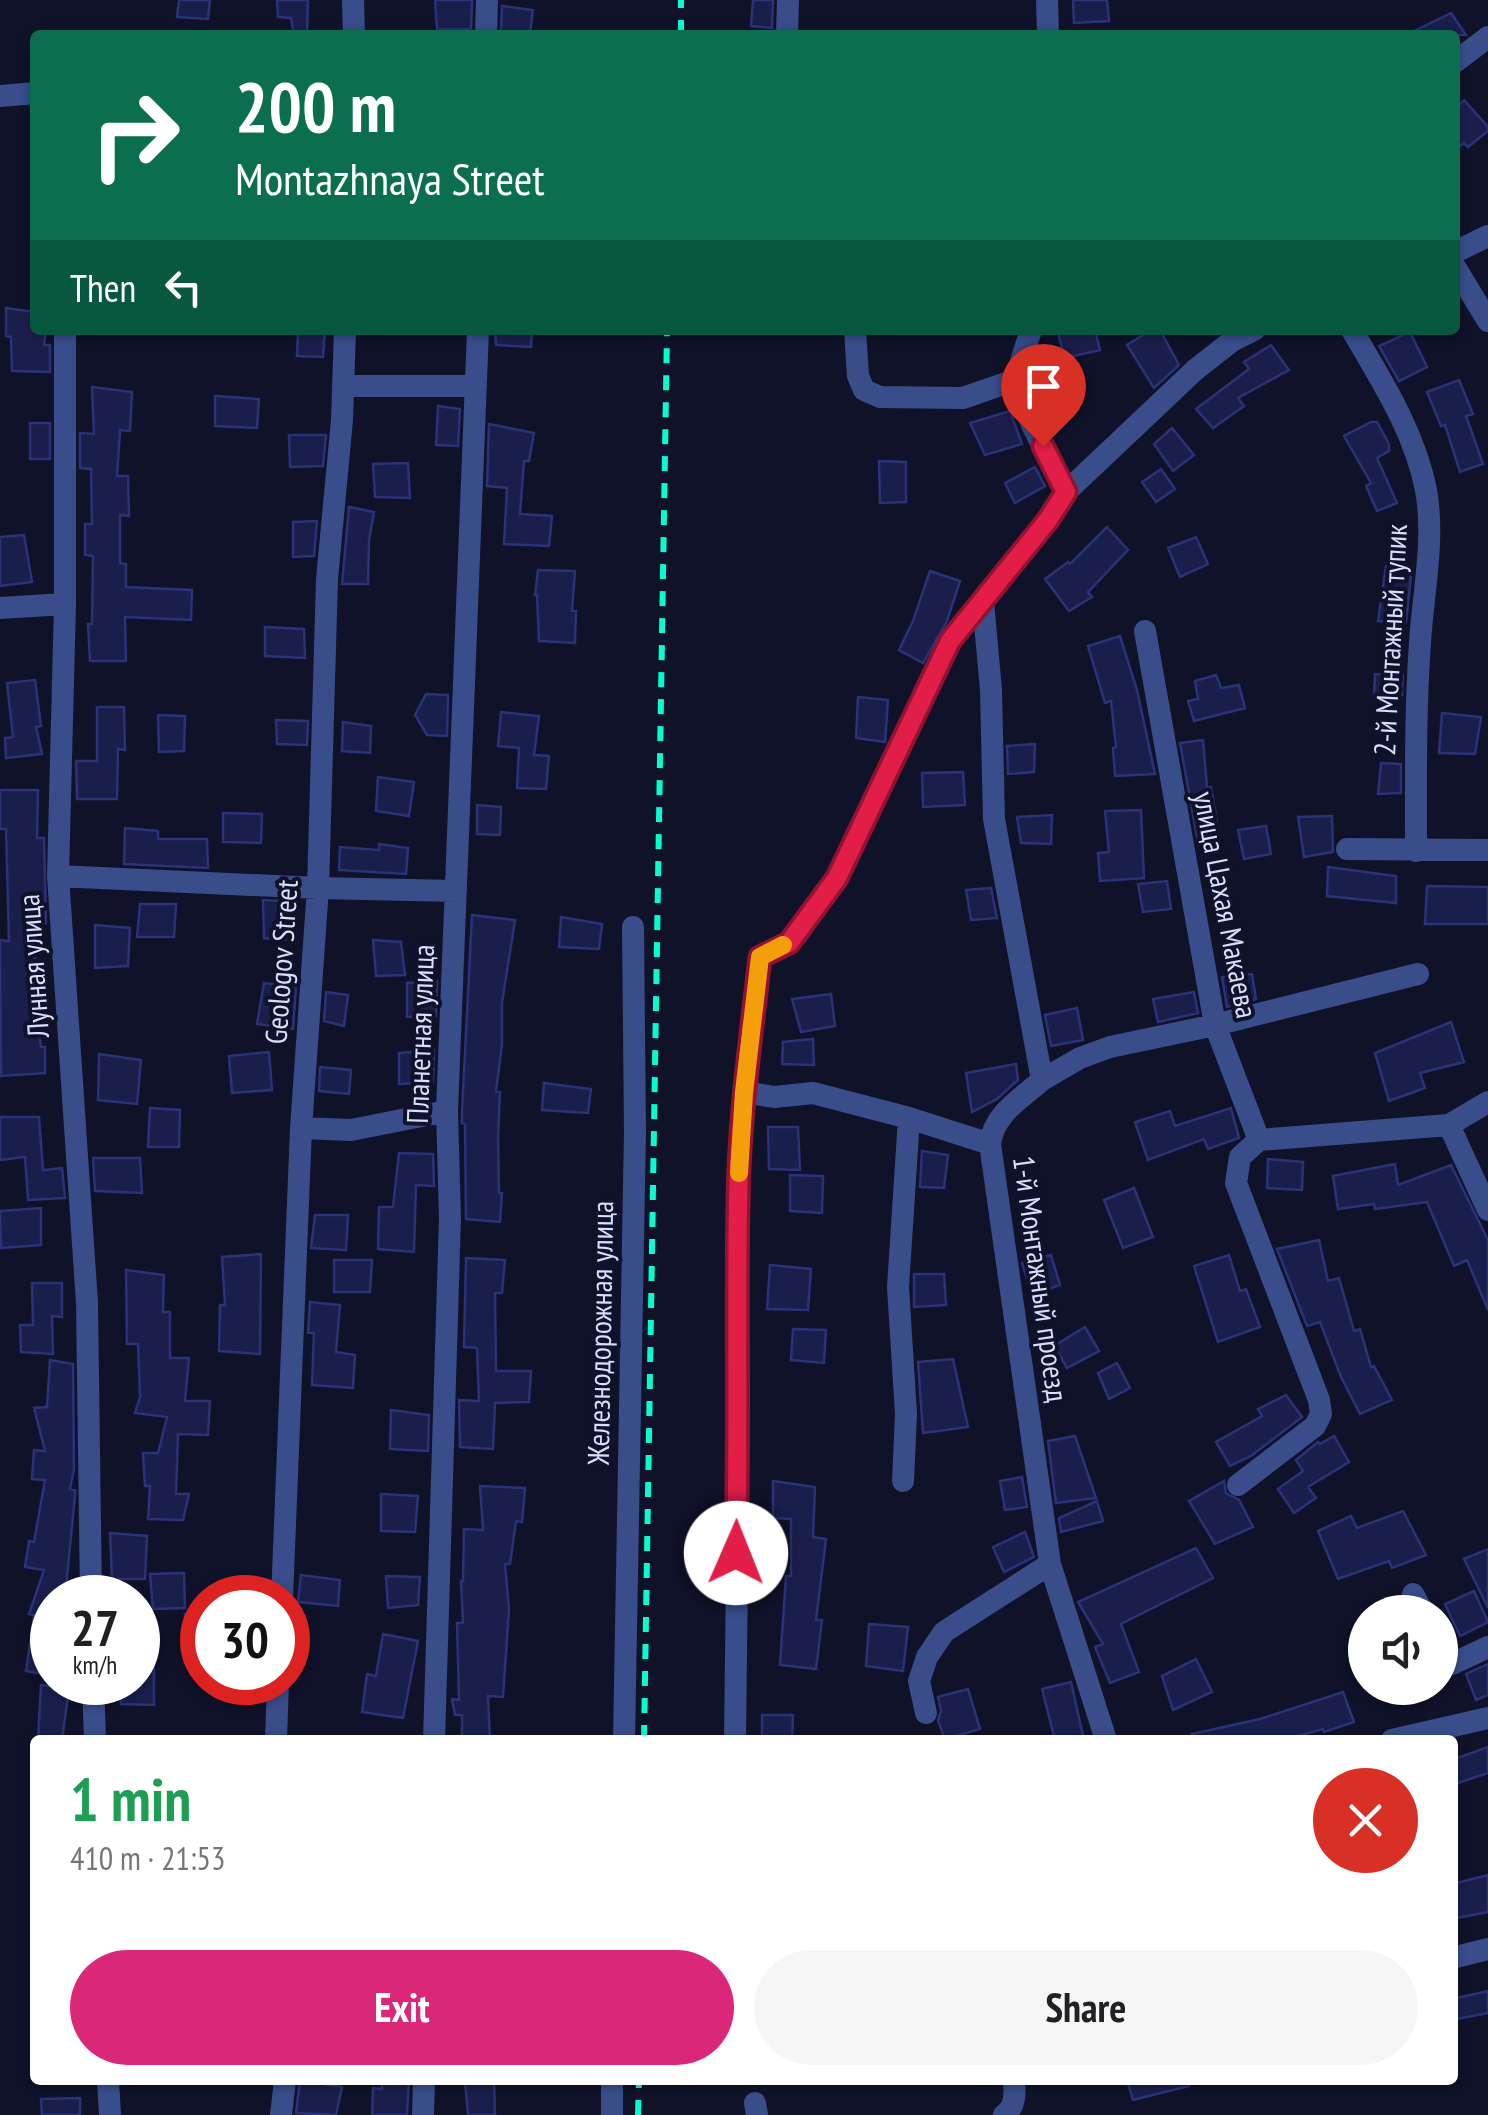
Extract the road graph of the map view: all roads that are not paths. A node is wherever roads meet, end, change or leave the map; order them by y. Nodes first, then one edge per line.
1 (353, 0) edge
2 (487, 0) edge
3 (788, 0) edge
4 (1047, 0) edge
5 (354, 30) edge
6 (486, 30) edge
7 (787, 30) edge
8 (1048, 30) edge
9 (1488, 36) edge
10 (1460, 58) edge
11 (30, 93) edge
12 (0, 96) edge
13 (1488, 236) edge
14 (1460, 250) edge
15 (1460, 274) edge
16 (1488, 321) edge
17 (66, 335) edge
18 (345, 335) edge
19 (478, 335) edge
20 (855, 335) edge
21 (1028, 335) edge
22 (1244, 335) edge
23 (1355, 335) edge
24 (1015, 380) junction
25 (343, 386) junction
26 (476, 386) junction
27 (1066, 492) junction
28 (983, 602) junction
29 (64, 604) junction
30 (0, 608) edge
31 (1146, 631) dead end
32 (1347, 850) dead end
33 (1416, 850) junction
34 (1488, 850) edge
35 (58, 876) junction
36 (318, 888) junction
37 (456, 891) junction
38 (633, 927) dead end
39 (1418, 974) dead end
40 (1215, 1026) junction
41 (1042, 1080) junction
42 (744, 1092) junction
43 (1488, 1102) edge
44 (447, 1110) junction
45 (910, 1118) junction
46 (1449, 1125) junction
47 (302, 1128) junction
48 (1259, 1140) junction
49 (990, 1144) junction
50 (1488, 1210) edge
51 (903, 1481) dead end
52 (1238, 1484) dead end
53 (1050, 1564) junction
54 (90, 1575) edge
55 (283, 1575) edge
56 (1488, 1647) edge
57 (1458, 1661) edge
58 (93, 1705) edge
59 (277, 1705) edge
60 (926, 1714) dead end
61 (1488, 1718) edge
62 (94, 1735) edge
63 (276, 1735) edge
64 (434, 1735) edge
65 (624, 1735) edge
66 (736, 1735) edge
67 (1104, 1735) edge
68 (1414, 1735) edge
69 (1488, 1949) edge
70 (1458, 1956) edge
71 (108, 2085) edge
72 (285, 2085) edge
73 (424, 2085) edge
74 (612, 2085) edge
75 (1014, 2085) edge
76 (110, 2115) edge
77 (281, 2115) edge
78 (423, 2115) edge
79 (612, 2115) edge
80 (1004, 2115) edge

1 - 5 street
2 - 6 street
3 - 7 street
4 - 8 street
9 - 10 street
11 - 12 street
13 - 14 street
15 - 16 street
17 - 29 street, Лунная улица
18 - 25 street, Geologov Street
19 - 26 street, Планетная улица
20 - 24 street
21 - 24 street
22 - 27 street
23 - 33 street, 2-й Монтажный тупик
24 - 27 street
25 - 26 street
25 - 36 street, Geologov Street
26 - 37 street, Планетная улица
27 - 28 street
28 - 41 street
28 - 42 street
29 - 30 street
29 - 35 street, Лунная улица
31 - 40 street, улица Цахая Макаева
32 - 33 street
33 - 34 street
35 - 36 street
35 - 54 street, Лунная улица
36 - 37 street
36 - 47 street, Geologov Street
37 - 44 street, Планетная улица
38 - 65 street, Железнодорожная улица
39 - 40 street, 1-й Монтажный проезд
40 - 41 street, 1-й Монтажный проезд
40 - 48 street, улица Цахая Макаева
41 - 49 street, 1-й Монтажный проезд
42 - 45 street
42 - 66 street
43 - 46 street
44 - 47 street
44 - 64 street, Планетная улица
45 - 49 street
45 - 51 street
46 - 48 street
46 - 50 street
47 - 55 street, Geologov Street
48 - 52 street
49 - 53 street, 1-й Монтажный проезд
53 - 60 street
53 - 67 street, 1-й Монтажный проезд
56 - 57 street
58 - 62 street
59 - 63 street
61 - 68 street
69 - 70 street
71 - 76 street
72 - 77 street
73 - 78 street
74 - 79 street
75 - 80 street

